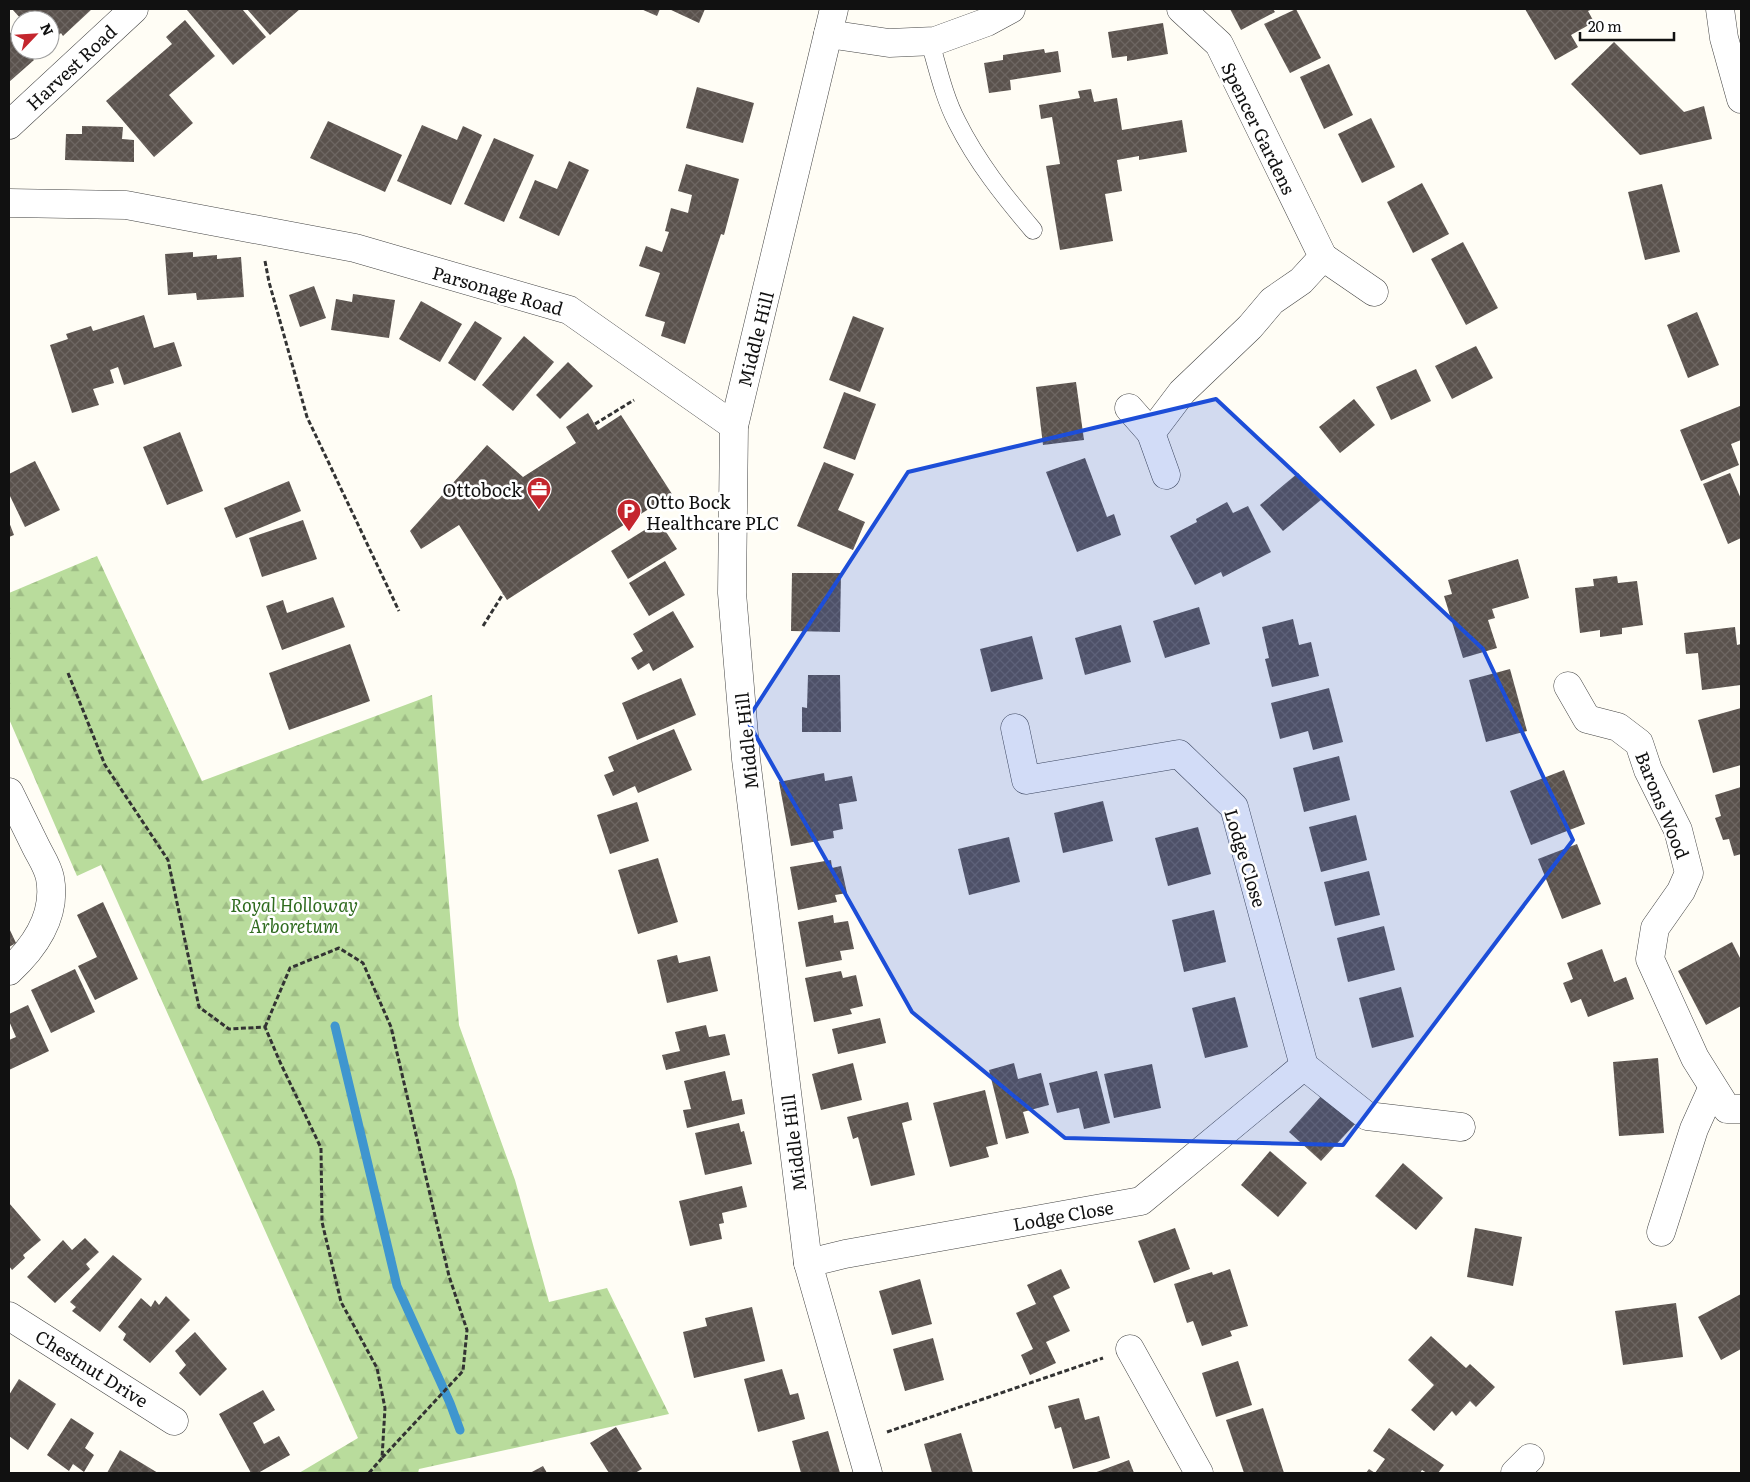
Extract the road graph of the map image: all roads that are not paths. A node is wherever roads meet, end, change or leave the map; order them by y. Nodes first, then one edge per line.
1 (134, 9) edge
2 (1010, 9) edge
3 (1182, 9) edge
4 (1720, 9) edge
5 (831, 22) edge
6 (930, 42) junction
7 (1741, 100) edge
8 (10, 120) edge
9 (9, 203) edge
10 (1033, 230) dead end
11 (1323, 257) junction
12 (1374, 292) dead end
13 (1129, 408) dead end
14 (734, 426) junction
15 (1151, 433) junction
16 (1166, 475) dead end
17 (1568, 686) dead end
18 (1015, 728) dead end
19 (9, 792) edge
20 (9, 971) edge
21 (1304, 1066) junction
22 (1712, 1089) junction
23 (1741, 1109) edge
24 (1461, 1127) dead end
25 (1661, 1232) dead end
26 (808, 1263) junction
27 (9, 1316) edge
28 (1130, 1348) road end
29 (174, 1421) dead end
30 (868, 1473) edge
31 (1199, 1473) edge

1 - 8 street, Harvest Road
2 - 6 street
3 - 11 street, Spencer Gardens
4 - 7 street
5 - 6 street
5 - 14 street, Middle Hill
6 - 10 lane
9 - 14 street, Parsonage Road
11 - 12 street, Spencer Gardens
11 - 15 street
13 - 15 street
14 - 26 street, Middle Hill
15 - 16 street
17 - 22 street, Barons Wood
18 - 21 street, Lodge Close
19 - 20 street
21 - 24 street
21 - 26 street, Lodge Close
22 - 23 street, Barons Wood
22 - 25 street
26 - 30 street, Middle Hill
27 - 29 street, Chestnut Drive
28 - 31 street

